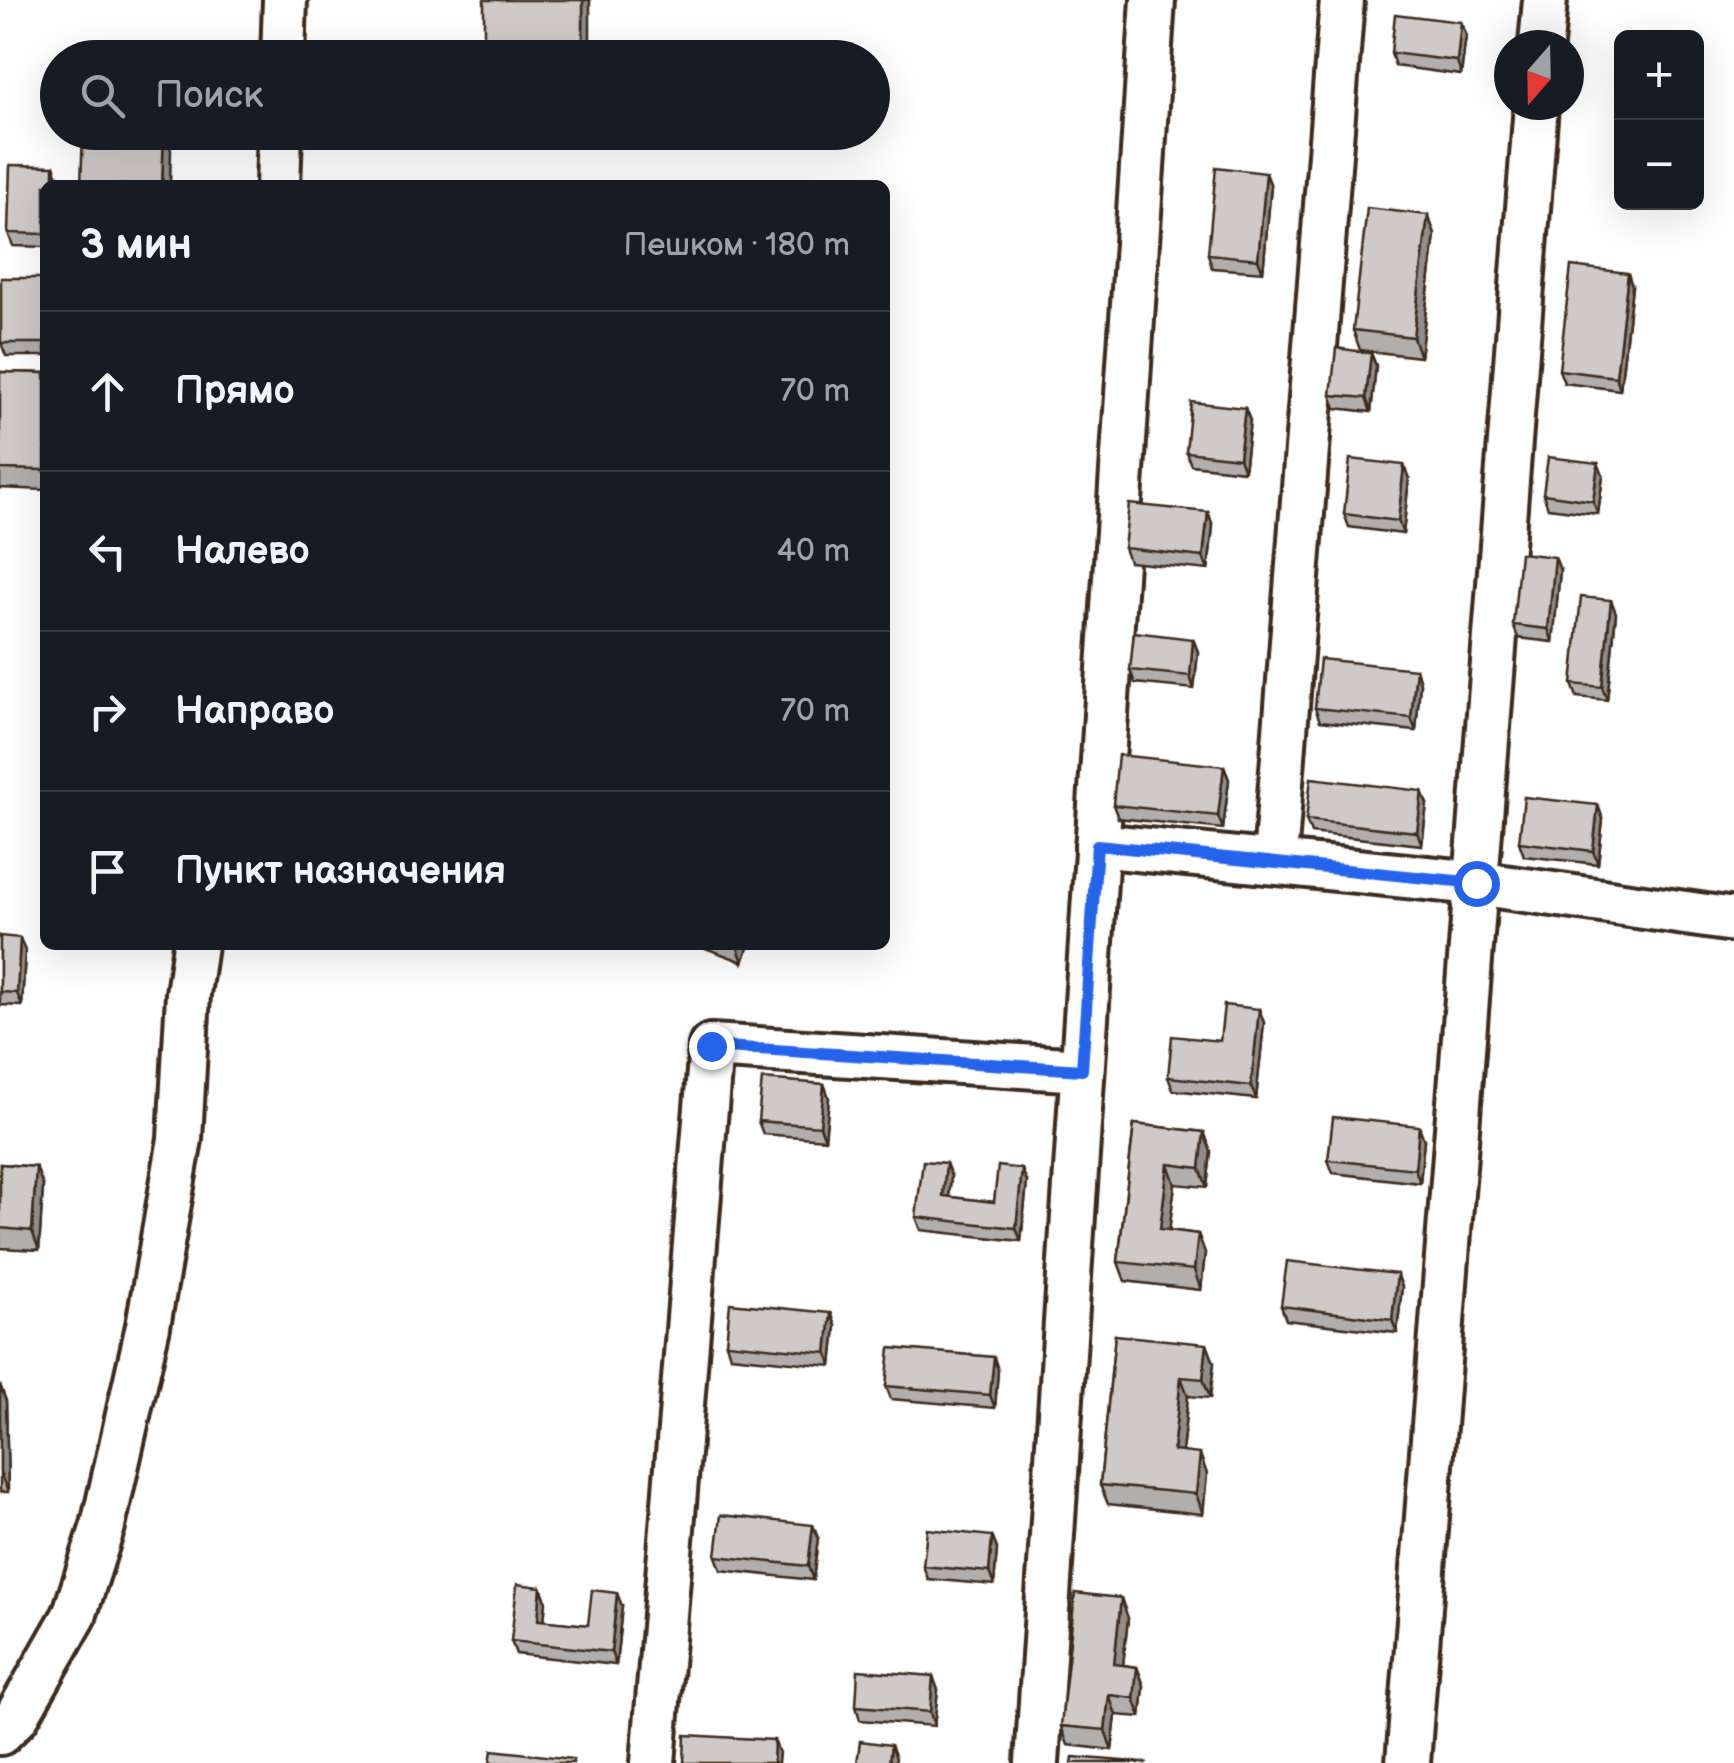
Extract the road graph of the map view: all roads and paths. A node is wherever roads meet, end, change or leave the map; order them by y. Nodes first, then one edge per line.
1 (285, 0) edge
2 (1153, 0) edge
3 (1342, 0) edge
4 (1544, 0) edge
5 (1542, 30) edge
6 (283, 40) edge
7 (1535, 120) edge
8 (279, 150) edge
9 (278, 180) edge
10 (1097, 845) junction
11 (1274, 860) junction
12 (1476, 883) junction
13 (1734, 920) edge
14 (194, 950) edge
15 (1082, 1070) junction
16 (0, 1734) edge
17 (652, 1763) edge
18 (1037, 1763) edge
19 (1408, 1763) edge

1 - 6 street
2 - 10 street
3 - 11 street
4 - 5 street
7 - 12 street
8 - 9 street
10 - 11 street
10 - 15 street
11 - 12 street
12 - 13 street
12 - 19 street
14 - 16 street
15 - 17 street
15 - 18 street

